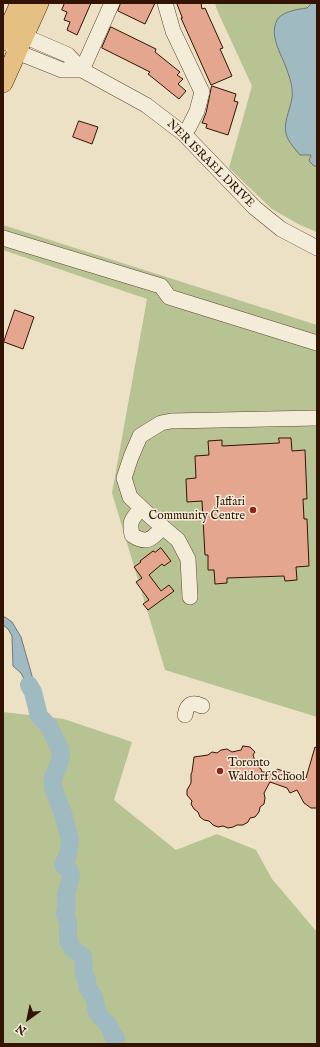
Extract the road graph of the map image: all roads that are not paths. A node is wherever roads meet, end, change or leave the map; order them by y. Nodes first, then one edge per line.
1 (20, 3) edge
2 (39, 3) edge
3 (112, 3) edge
4 (165, 3) edge
5 (10, 40) edge
6 (82, 70) junction
7 (3, 83) edge
8 (184, 134) junction
9 (3, 238) edge
10 (317, 248) edge
11 (317, 343) edge
12 (317, 418) edge
13 (142, 508) junction
14 (163, 527) junction
15 (190, 596) dead end
16 (202, 706) dead end
17 (185, 715) dead end

1 - 5 main road
2 - 5 main road
3 - 6 street
4 - 8 street
5 - 6 street, NER ISRAEL DRIVE
5 - 7 main road
6 - 8 street, NER ISRAEL DRIVE
8 - 10 street, NER ISRAEL DRIVE
9 - 11 street
12 - 13 street
13 - 14 street
13 - 14 street
14 - 15 street
16 - 17 street

